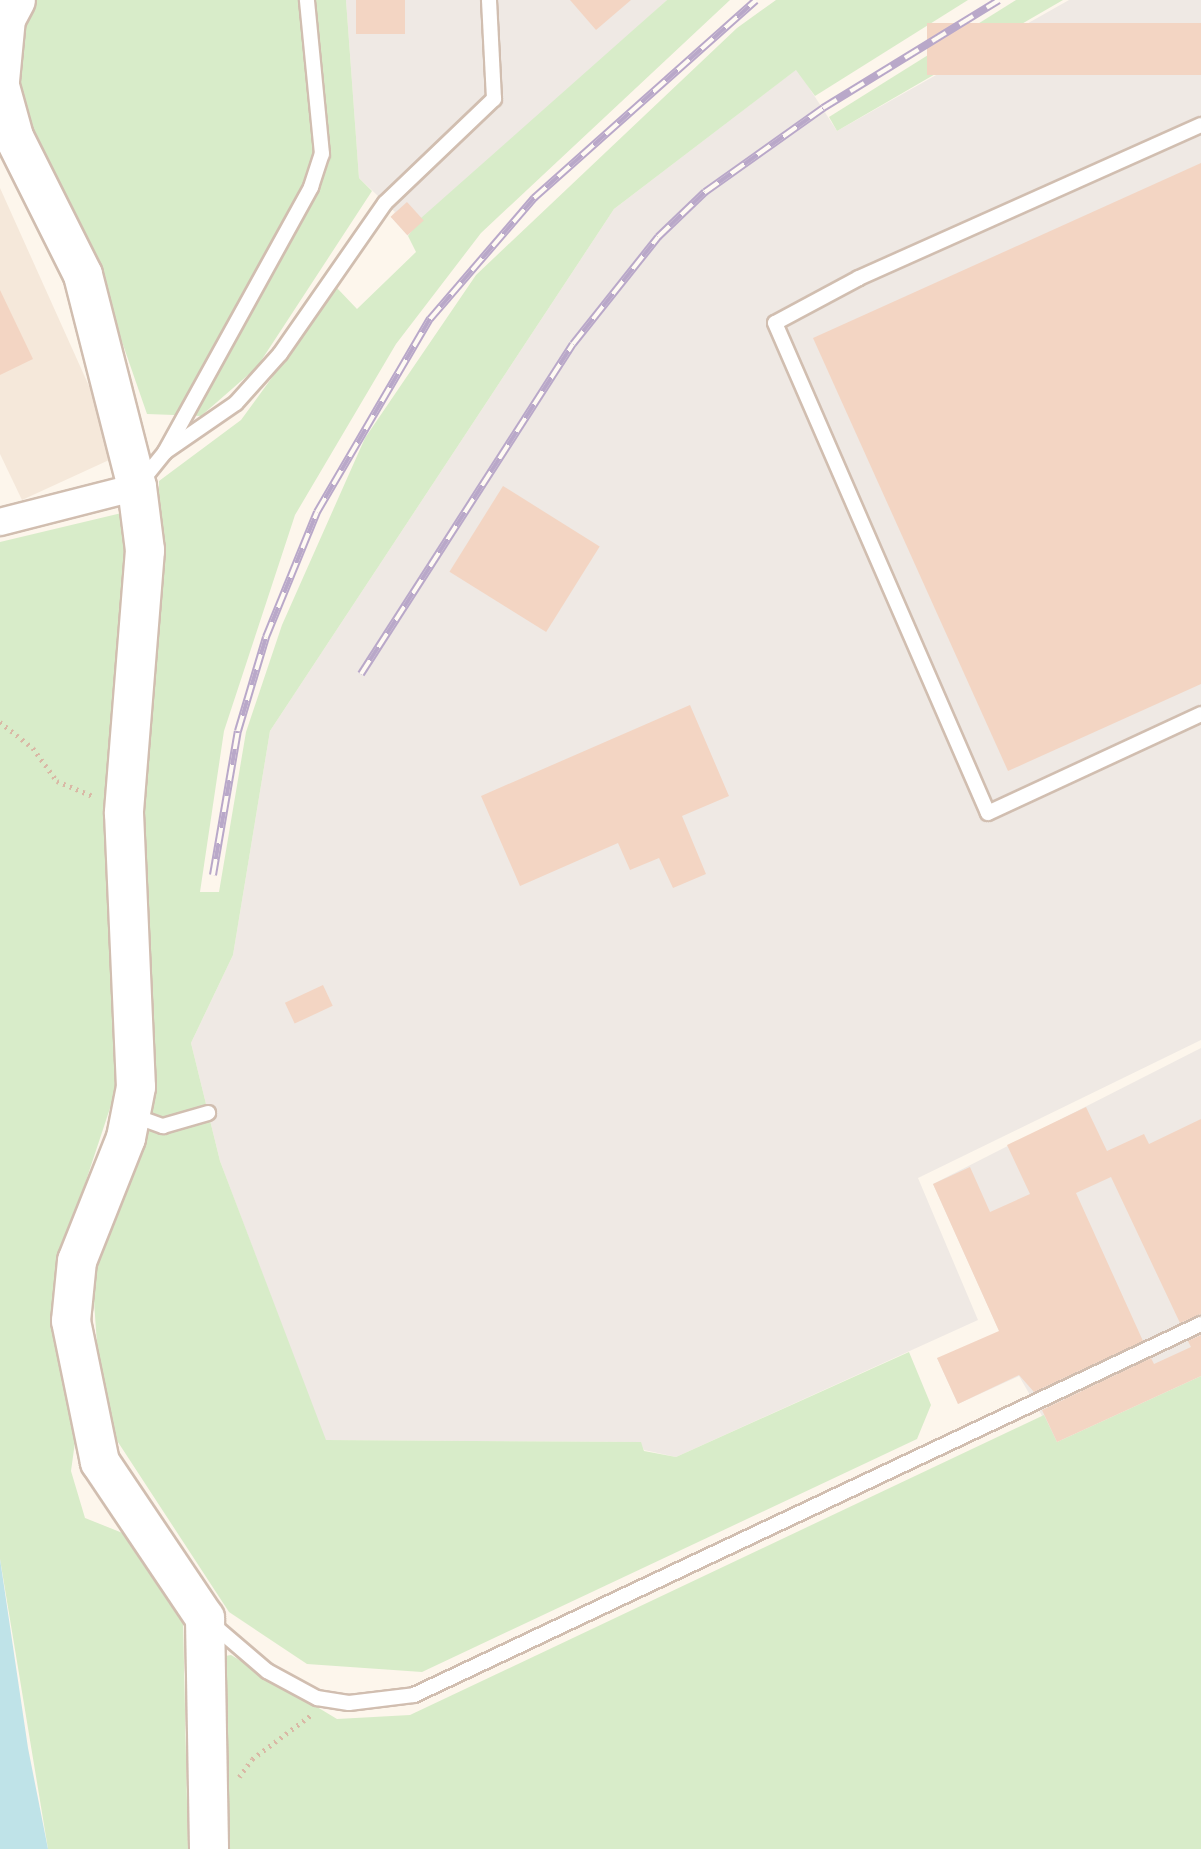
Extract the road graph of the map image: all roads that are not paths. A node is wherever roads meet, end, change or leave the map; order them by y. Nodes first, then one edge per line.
1 (307, 0) edge
2 (489, 0) edge
3 (7, 14) edge
4 (0, 83) edge
5 (1201, 125) edge
6 (165, 452) junction
7 (137, 487) junction
8 (0, 522) edge
9 (1201, 714) edge
10 (208, 1113) dead end
11 (131, 1114) junction
12 (1201, 1324) edge
13 (205, 1618) junction
14 (209, 1849) edge

1 - 6 lane
2 - 6 lane
3 - 4 street
4 - 7 street
5 - 9 lane
6 - 7 lane
7 - 8 street
7 - 11 street
10 - 11 lane
11 - 13 street
12 - 13 lane
13 - 14 street

